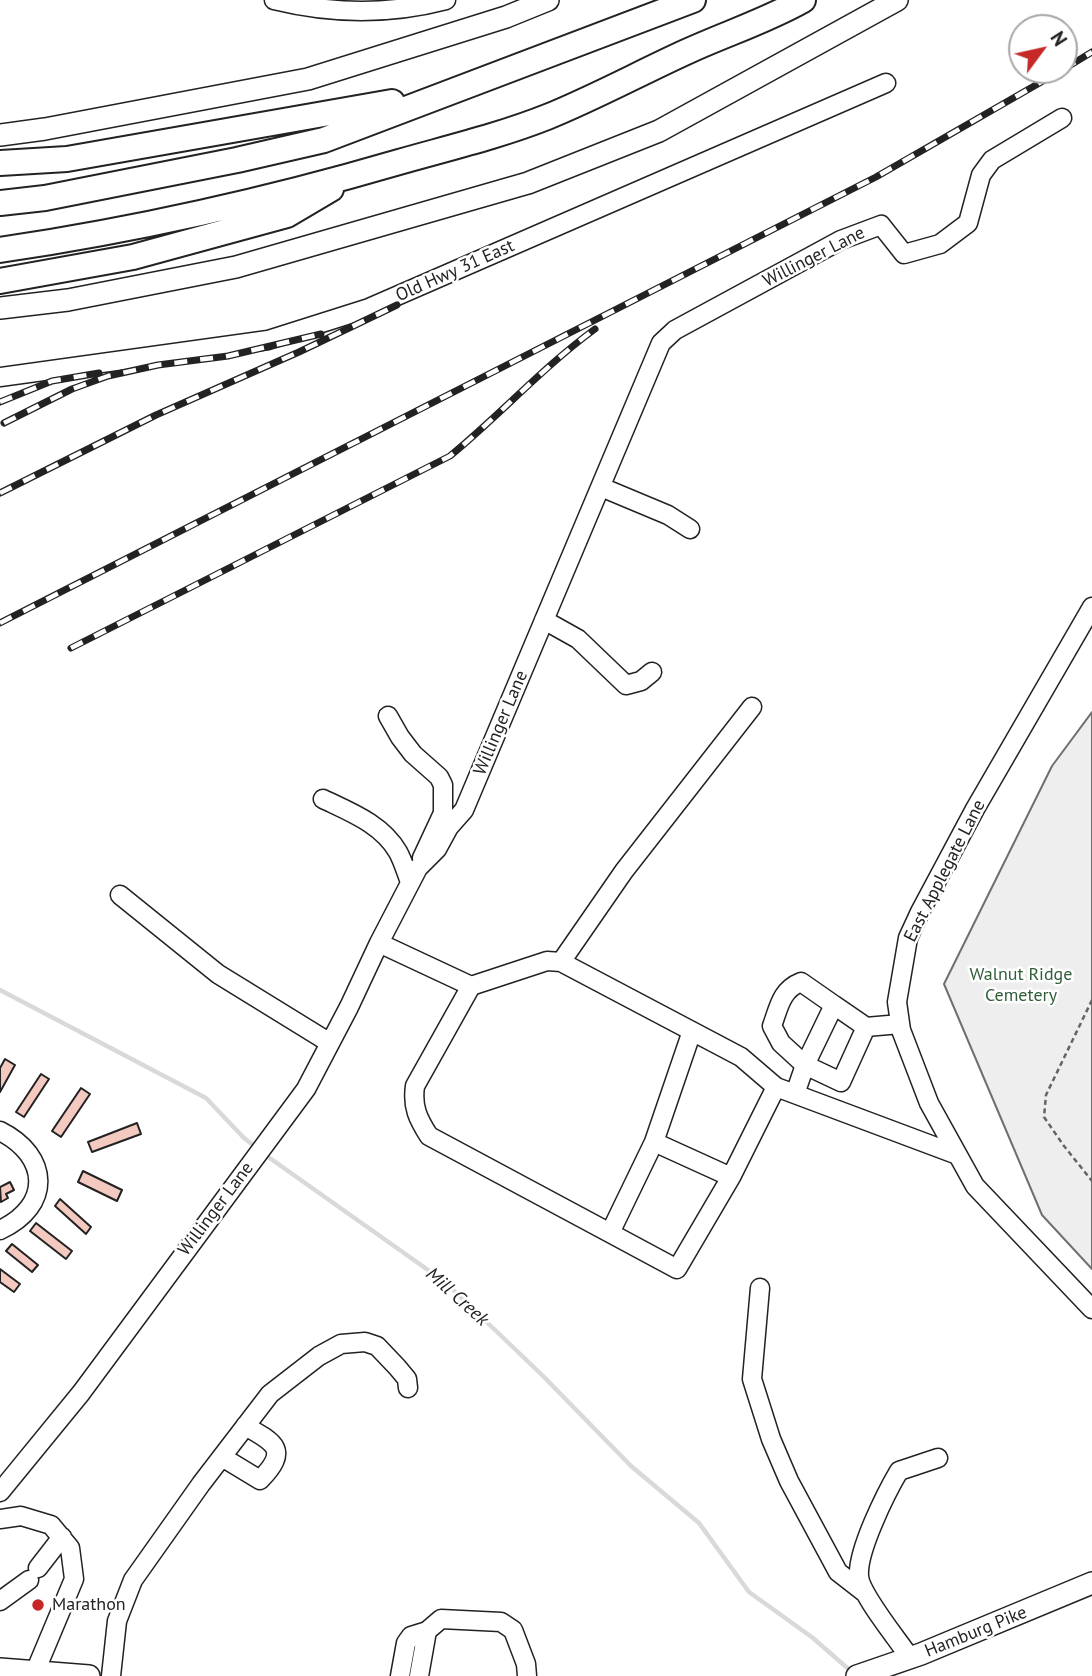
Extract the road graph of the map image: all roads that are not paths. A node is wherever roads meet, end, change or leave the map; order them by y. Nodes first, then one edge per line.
1 (274, 0) edge
2 (446, 0) edge
3 (548, 0) edge
4 (693, 0) edge
5 (803, 0) edge
6 (897, 0) edge
7 (392, 5) edge
8 (886, 83) dead end
9 (455, 90) junction
10 (1062, 118) dead end
11 (0, 135) edge
12 (0, 163) edge
13 (353, 176) junction
14 (0, 203) edge
15 (0, 250) edge
16 (0, 281) edge
17 (0, 308) edge
18 (0, 377) edge
19 (600, 487) junction
20 (690, 529) dead end
21 (1092, 607) edge
22 (544, 620) junction
23 (652, 671) dead end
24 (752, 707) dead end
25 (388, 716) dead end
26 (323, 799) dead end
27 (414, 875) junction
28 (120, 895) dead end
29 (379, 943) junction
30 (561, 962) junction
31 (471, 986) junction
32 (834, 1005) junction
33 (900, 1024) junction
34 (866, 1027) junction
35 (692, 1031) junction
36 (330, 1043) junction
37 (805, 1065) junction
38 (776, 1087) junction
39 (795, 1094) junction
40 (0, 1131) edge
41 (654, 1142) junction
42 (956, 1154) junction
43 (731, 1177) junction
44 (0, 1230) edge
45 (610, 1234) junction
46 (760, 1289) dead end
47 (1092, 1309) edge
48 (408, 1388) dead end
49 (245, 1426) junction
50 (222, 1457) junction
51 (939, 1458) dead end
52 (0, 1492) edge
53 (0, 1519) edge
54 (62, 1537) junction
55 (1092, 1583) edge
56 (865, 1593) junction
57 (0, 1601) edge
58 (427, 1631) junction
59 (906, 1660) junction
60 (0, 1669) edge
61 (35, 1672) junction
62 (89, 1676) edge
63 (111, 1676) edge
64 (400, 1676) edge
65 (419, 1676) edge
66 (527, 1676) edge
67 (857, 1676) edge

1 - 7 street
2 - 7 street
3 - 11 main road
4 - 9 highway
5 - 13 highway
6 - 17 main road
8 - 18 street, Old Hwy 31 East
9 - 12 highway
9 - 14 highway
10 - 19 street, Willinger Lane
13 - 15 highway
13 - 16 highway
19 - 20 street
19 - 22 street, Willinger Lane
21 - 33 street, East Applegate Lane
22 - 23 street
22 - 27 street, Willinger Lane
24 - 30 street
25 - 27 street
26 - 27 street
27 - 29 street, Willinger Lane
28 - 36 street
29 - 31 street
29 - 36 street, Willinger Lane
30 - 31 street
30 - 35 street
31 - 45 street
32 - 34 street
32 - 37 street
32 - 37 street
33 - 34 street
33 - 42 street, East Applegate Lane
34 - 37 street
35 - 38 street
35 - 41 street
36 - 52 street, Willinger Lane
37 - 39 street
38 - 39 street
38 - 43 street
39 - 42 street
40 - 44 street
41 - 43 street
41 - 45 street
42 - 47 street, East Applegate Lane
43 - 45 street
46 - 56 street
48 - 49 street
49 - 50 street
49 - 50 street
50 - 63 street
51 - 56 street
53 - 54 street
54 - 57 street
54 - 61 street
55 - 59 main road, Hamburg Pike
56 - 59 street
58 - 64 street
58 - 65 street
58 - 66 street
59 - 67 main road, Hamburg Pike
60 - 61 main road
61 - 62 main road

